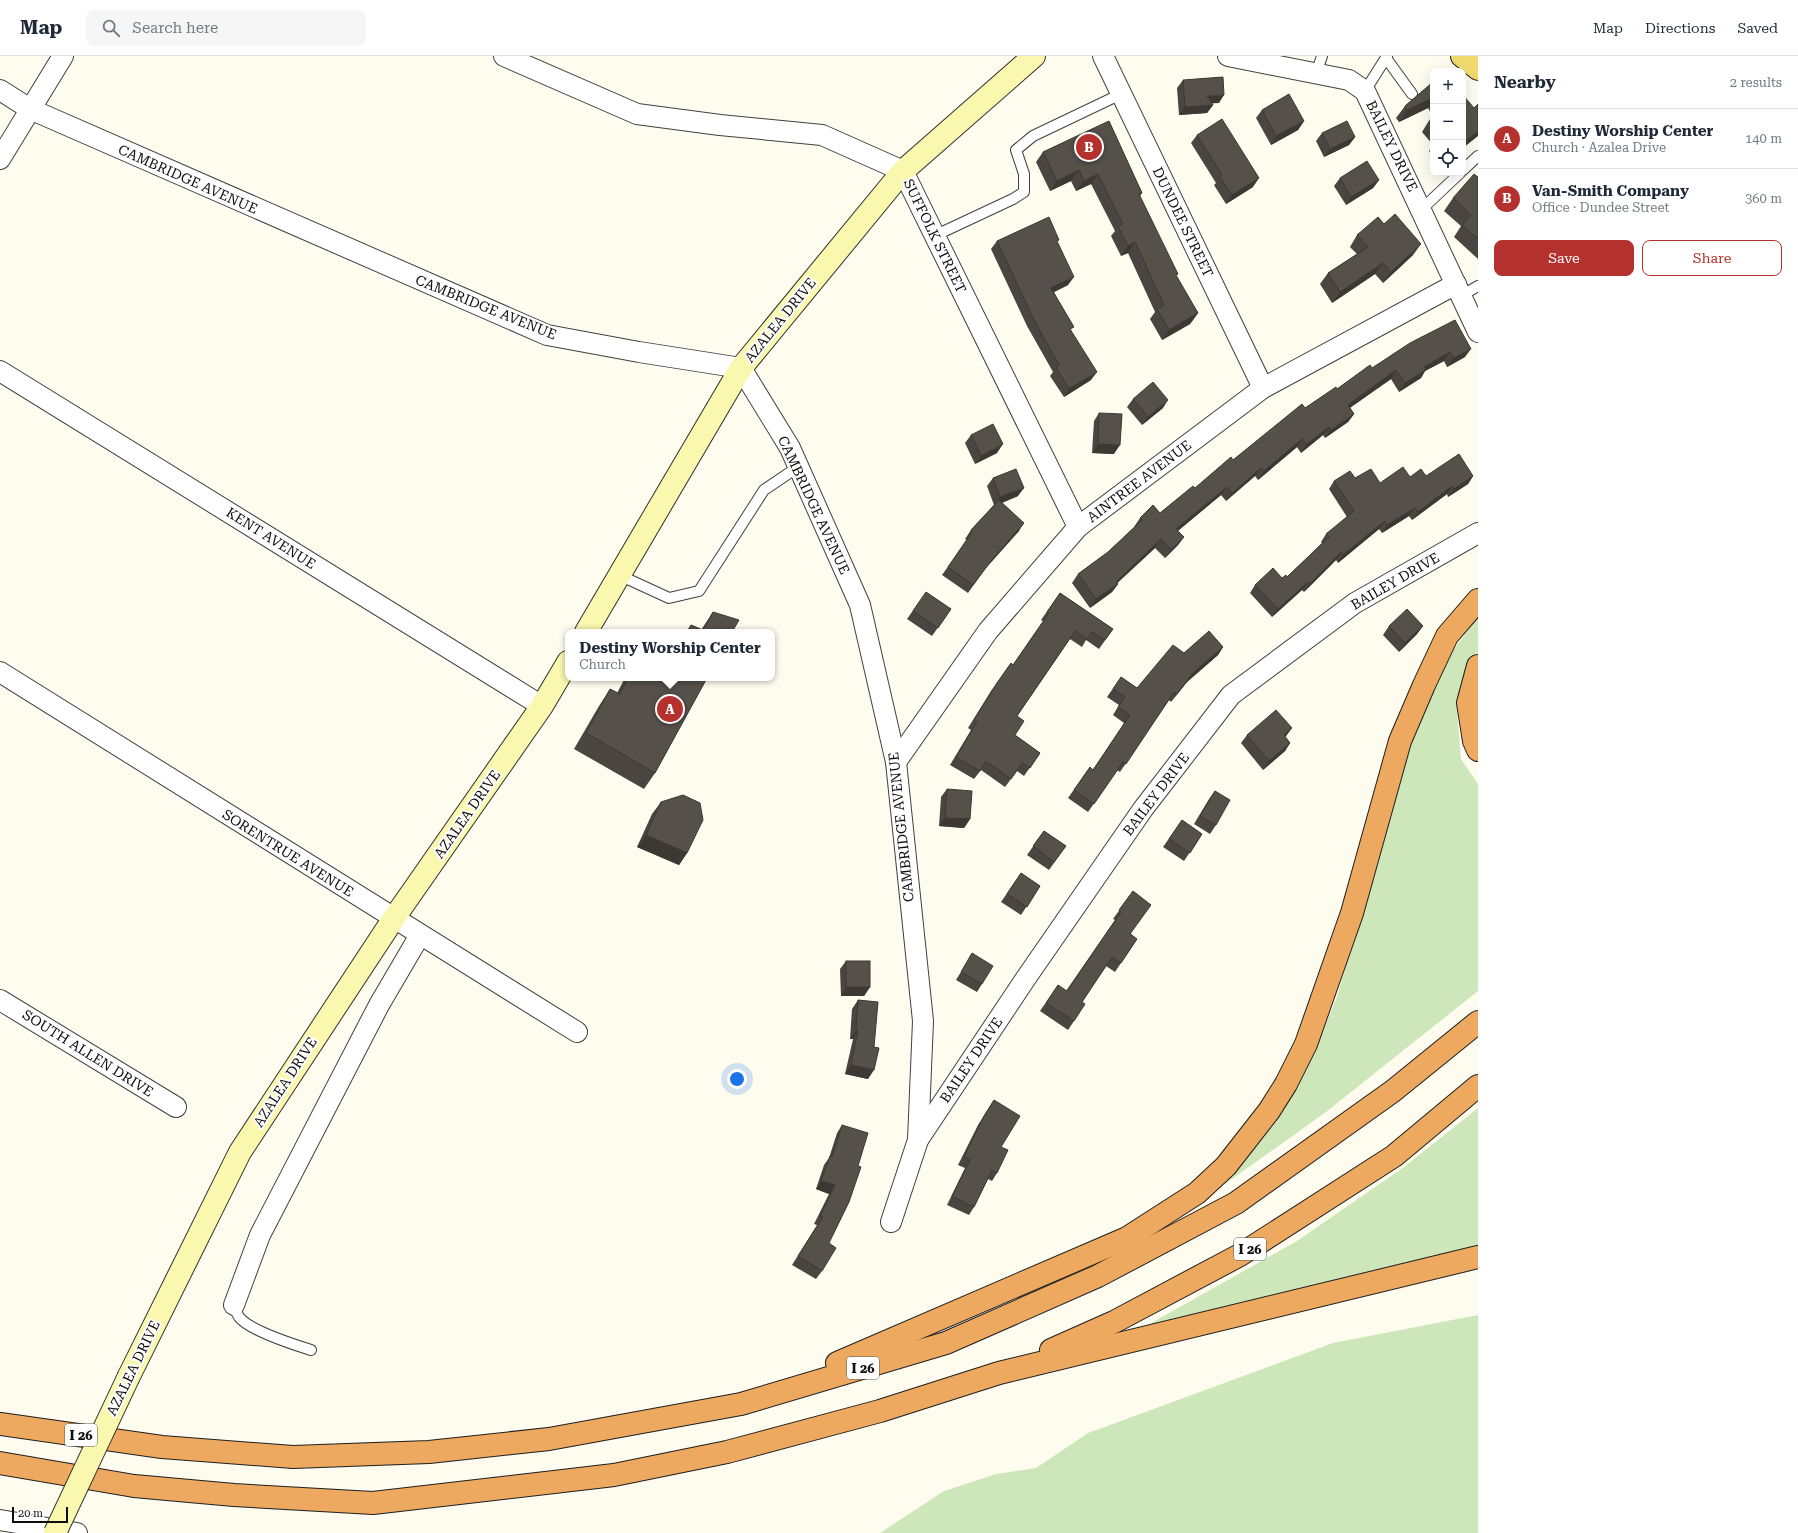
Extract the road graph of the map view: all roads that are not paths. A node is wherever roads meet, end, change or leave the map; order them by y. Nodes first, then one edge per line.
1 (63, 56) edge
2 (504, 56) edge
3 (1034, 56) edge
4 (1103, 56) edge
5 (1228, 56) edge
6 (1462, 56) edge
7 (1387, 57) edge
8 (1319, 65) edge
9 (1478, 69) edge
10 (0, 90) edge
11 (1365, 91) junction
12 (1121, 94) junction
13 (1412, 94) dead end
14 (30, 109) junction
15 (0, 159) edge
16 (1477, 161) edge
17 (1466, 168) edge
18 (903, 171) junction
19 (1457, 176) edge
20 (1422, 209) junction
21 (934, 236) junction
22 (1478, 286) edge
23 (1458, 290) junction
24 (1478, 332) edge
25 (741, 368) junction
26 (0, 371) edge
27 (1263, 388) junction
28 (798, 467) junction
29 (1078, 527) junction
30 (1478, 532) edge
31 (619, 575) junction
32 (1478, 600) edge
33 (588, 629) edge
34 (1478, 666) edge
35 (565, 667) edge
36 (0, 672) edge
37 (542, 706) junction
38 (1478, 750) edge
39 (896, 762) junction
40 (394, 918) junction
41 (420, 935) junction
42 (0, 1000) edge
43 (1478, 1022) edge
44 (577, 1032) dead end
45 (1478, 1086) edge
46 (176, 1107) dead end
47 (918, 1140) junction
48 (892, 1222) dead end
49 (1478, 1257) edge
50 (234, 1305) joint
51 (312, 1350) dead end
52 (999, 1373) junction
53 (741, 1404) junction
54 (0, 1424) edge
55 (0, 1463) edge
56 (0, 1520) edge
57 (55, 1533) edge
58 (77, 1533) edge

1 - 14 street
2 - 18 street, SUFFOLK STREET
3 - 18 street, AZALEA DRIVE
4 - 12 street, DUNDEE STREET
5 - 8 street, BAILEY DRIVE
6 - 9 main road
7 - 11 lane
7 - 13 lane
8 - 11 street, BAILEY DRIVE
10 - 14 street, CAMBRIDGE AVENUE
11 - 20 street, BAILEY DRIVE
12 - 21 lane
12 - 27 street, DUNDEE STREET
14 - 15 street
14 - 25 street, CAMBRIDGE AVENUE
16 - 17 lane
18 - 21 street, SUFFOLK STREET
18 - 25 street, AZALEA DRIVE
19 - 20 lane
20 - 23 street, BAILEY DRIVE
21 - 29 street, SUFFOLK STREET
22 - 23 lane
23 - 24 street, BAILEY DRIVE
23 - 27 street, AINTREE AVENUE
25 - 28 street, CAMBRIDGE AVENUE
25 - 31 street, AZALEA DRIVE
26 - 37 street, KENT AVENUE
27 - 29 street, AINTREE AVENUE
28 - 31 lane
28 - 39 street, CAMBRIDGE AVENUE
29 - 39 street, AINTREE AVENUE
30 - 47 street, BAILEY DRIVE
31 - 33 street, AZALEA DRIVE
32 - 53 highway
34 - 38 highway
35 - 37 street, AZALEA DRIVE
36 - 40 street, SORENTRUE AVENUE
37 - 40 street, AZALEA DRIVE
39 - 47 street, CAMBRIDGE AVENUE
40 - 41 street, SORENTRUE AVENUE
40 - 57 street, AZALEA DRIVE, bridge
41 - 44 street, SORENTRUE AVENUE
41 - 50 street
42 - 46 street, SOUTH ALLEN DRIVE
43 - 53 highway, I 26
45 - 52 highway, I 26
47 - 48 street, CAMBRIDGE AVENUE
49 - 52 highway
50 - 51 lane
52 - 55 highway, I 26
53 - 54 highway, I 26
56 - 58 street

